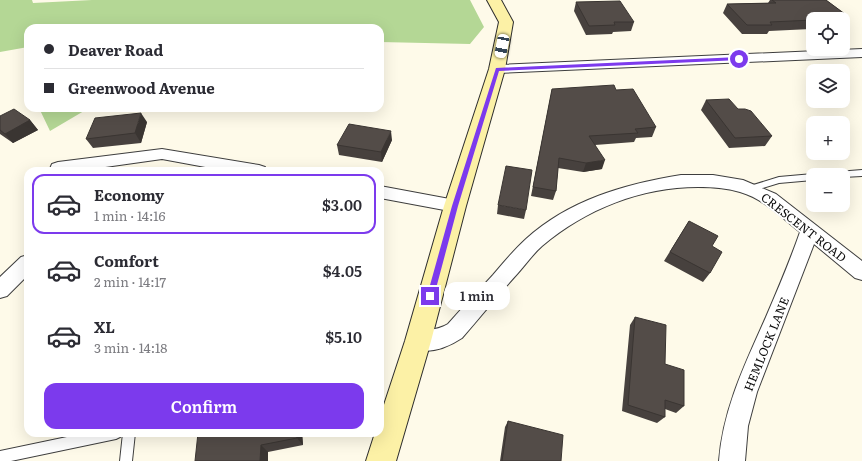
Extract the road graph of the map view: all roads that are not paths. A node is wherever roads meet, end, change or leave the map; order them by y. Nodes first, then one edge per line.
1 (497, 0) edge
2 (862, 53) edge
3 (497, 69) junction
4 (65, 167) edge
5 (236, 167) edge
6 (862, 173) edge
7 (850, 174) edge
8 (806, 178) edge
9 (753, 188) junction
10 (384, 193) edge
11 (455, 206) junction
12 (810, 230) junction
13 (24, 267) edge
14 (862, 272) edge
15 (0, 290) edge
16 (418, 340) junction
17 (97, 437) edge
18 (129, 437) edge
19 (0, 457) edge
20 (126, 461) edge
21 (381, 461) edge
22 (732, 461) edge

1 - 3 main road
2 - 3 street
3 - 11 main road
4 - 5 street
6 - 7 lane
8 - 9 lane
9 - 12 street, CRESCENT ROAD
9 - 16 street, CRESCENT ROAD
10 - 11 street
11 - 16 main road
12 - 14 street, CRESCENT ROAD
12 - 22 street, HEMLOCK LANE
13 - 15 street
16 - 21 main road
17 - 19 lane
18 - 20 lane

